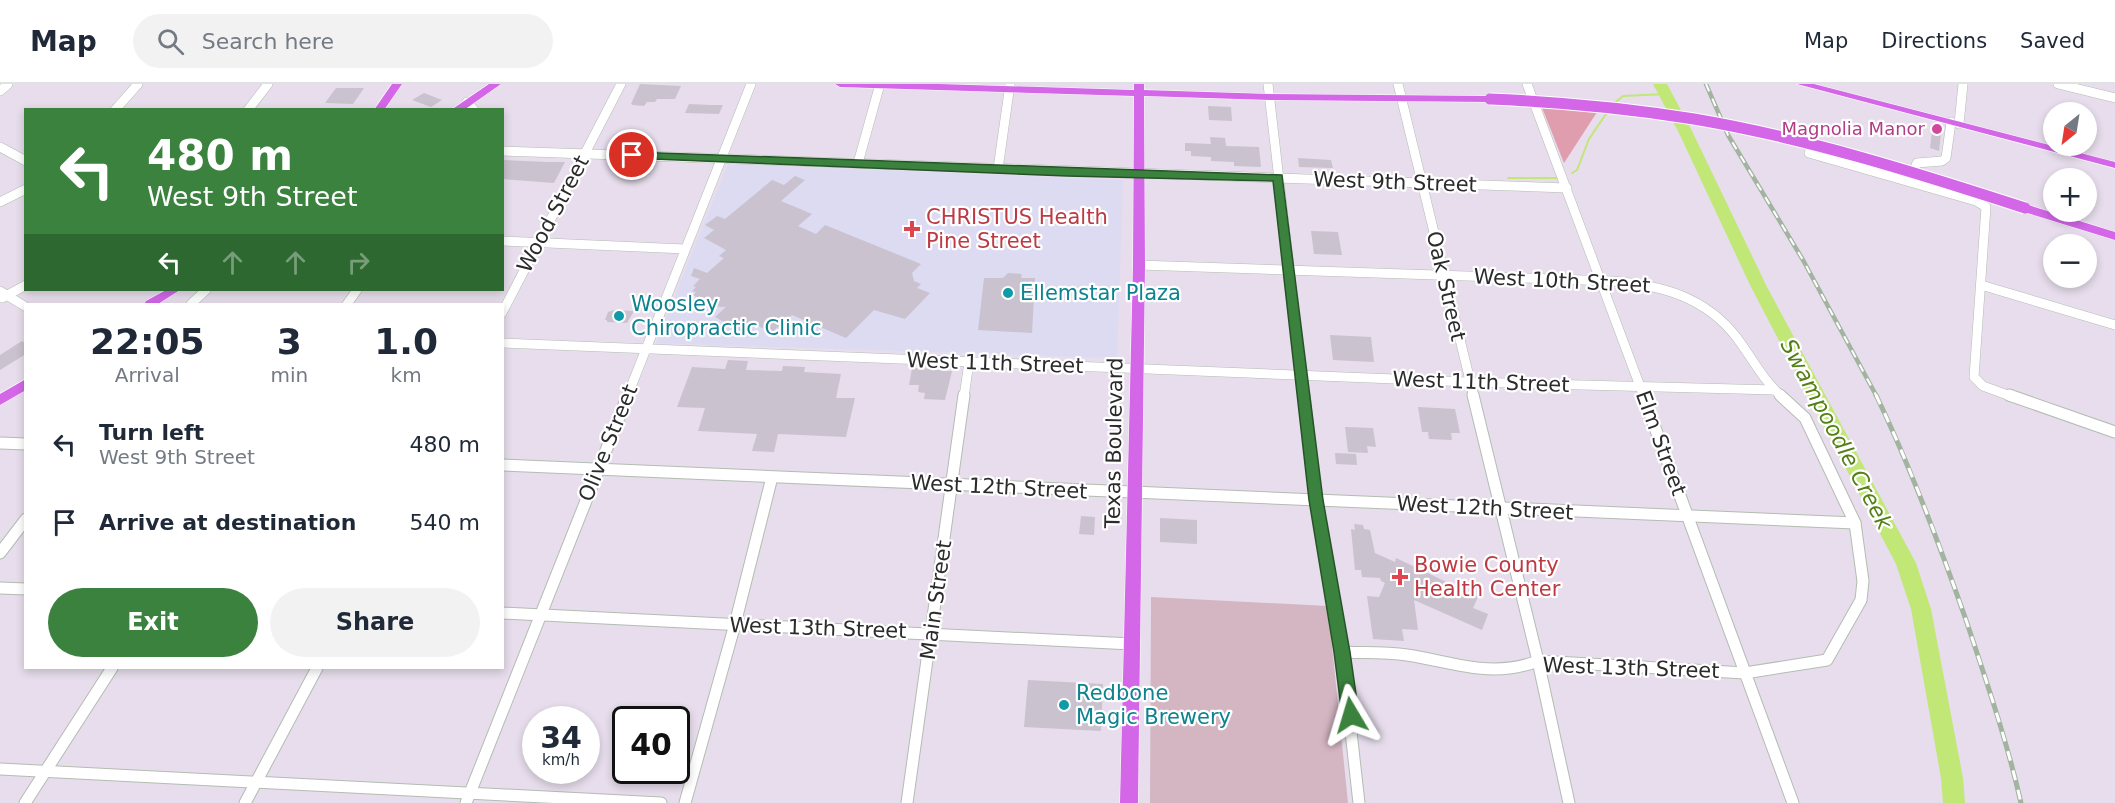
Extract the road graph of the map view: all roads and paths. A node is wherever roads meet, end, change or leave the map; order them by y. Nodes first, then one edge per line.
1 (8, 84) edge
2 (138, 84) edge
3 (268, 84) edge
4 (397, 84) edge
5 (496, 84) edge
6 (621, 84) edge
7 (751, 84) edge
8 (840, 84) edge
9 (1269, 84) edge
10 (1398, 84) edge
11 (1527, 84) edge
12 (1802, 84) edge
13 (1963, 84) edge
14 (2058, 84) edge
15 (879, 85) edge
16 (1010, 87) edge
17 (1139, 89) edge
18 (0, 91) edge
19 (1270, 97) junction
20 (2115, 98) edge
21 (1401, 99) junction
22 (471, 106) edge
23 (117, 108) edge
24 (250, 108) edge
25 (381, 108) edge
26 (1955, 123) junction
27 (0, 147) edge
28 (504, 151) edge
29 (1809, 153) dead end
30 (585, 154) junction
31 (722, 159) junction
32 (24, 160) edge
33 (858, 163) junction
34 (2115, 165) edge
35 (998, 169) junction
36 (1140, 174) junction
37 (1278, 178) junction
38 (1909, 182) junction
39 (1421, 183) junction
40 (1567, 188) junction
41 (24, 190) edge
42 (0, 202) edge
43 (2115, 236) edge
44 (504, 240) edge
45 (539, 242) junction
46 (685, 249) junction
47 (1139, 265) junction
48 (1290, 270) junction
49 (1444, 275) junction
50 (1600, 281) junction
51 (1981, 285) junction
52 (24, 286) edge
53 (172, 291) edge
54 (205, 291) edge
55 (2, 295) edge
56 (152, 303) edge
57 (192, 303) edge
58 (24, 306) edge
59 (504, 309) edge
60 (2115, 325) edge
61 (504, 343) edge
62 (645, 349) junction
63 (969, 362) junction
64 (1136, 369) junction
65 (1301, 374) junction
66 (1469, 382) junction
67 (24, 385) edge
68 (1640, 388) junction
69 (1775, 390) junction
70 (0, 400) edge
71 (2115, 432) edge
72 (0, 443) edge
73 (24, 444) edge
74 (504, 465) edge
75 (598, 470) junction
76 (772, 477) junction
77 (953, 484) junction
78 (1134, 493) junction
79 (1316, 500) junction
80 (1500, 509) junction
81 (1688, 516) junction
82 (24, 522) edge
83 (1855, 524) junction
84 (0, 553) edge
85 (0, 588) edge
86 (24, 589) edge
87 (504, 613) edge
88 (540, 615) junction
89 (735, 624) junction
90 (931, 632) junction
91 (1132, 644) junction
92 (1342, 652) junction
93 (1538, 662) junction
94 (1813, 663) joint
95 (111, 669) edge
96 (316, 669) edge
97 (1745, 673) junction
98 (0, 769) edge
99 (45, 771) junction
100 (256, 783) junction
101 (468, 798) edge
102 (25, 803) edge
103 (245, 803) edge
104 (661, 803) edge
105 (685, 803) edge
106 (907, 803) edge
107 (1129, 803) edge
108 (1359, 803) edge
109 (1569, 803) edge
110 (1793, 803) edge

1 - 18 street
2 - 23 street
3 - 24 street
4 - 25 main road
5 - 22 main road
6 - 30 street, Wood Street
7 - 31 street, Olive Street
8 - 15 main road
9 - 19 street
10 - 21 street, Oak Street
11 - 40 street, Elm Street
12 - 26 main road
13 - 26 street
14 - 20 street
15 - 16 main road
15 - 33 street
16 - 17 main road
16 - 35 street
17 - 19 main road
17 - 36 main road, Texas Boulevard
19 - 21 main road
19 - 37 street
21 - 39 street, Oak Street
21 - 43 main road, bridge
26 - 34 main road
26 - 38 street
27 - 32 street
28 - 30 street, West 9th Street
29 - 38 street
30 - 31 street, West 9th Street
30 - 45 street, Wood Street
31 - 33 street, West 9th Street
31 - 46 street, Olive Street
33 - 35 street, West 9th Street
35 - 36 street, West 9th Street
36 - 37 street, West 9th Street
36 - 47 main road, Texas Boulevard
37 - 39 street, West 9th Street
37 - 48 street
38 - 51 street
39 - 40 street, West 9th Street
39 - 49 street, Oak Street
40 - 50 street, Elm Street
41 - 42 street
44 - 45 street
45 - 46 street
45 - 59 street, Wood Street
46 - 62 street, Olive Street
47 - 48 street, West 10th Street
47 - 64 main road, Texas Boulevard
48 - 49 street, West 10th Street
48 - 65 street
49 - 50 street, West 10th Street
49 - 66 street, Oak Street
50 - 68 street, Elm Street
50 - 69 street, West 10th Street
51 - 60 street
51 - 71 street
52 - 55 street
53 - 56 main road
54 - 57 street
55 - 58 street
61 - 62 street, West 11th Street
62 - 63 street, West 11th Street
62 - 75 street, Olive Street
63 - 64 street, West 11th Street
63 - 77 street, Main Street
64 - 65 street, West 11th Street
64 - 78 main road, Texas Boulevard
65 - 66 street, West 11th Street
65 - 79 street
66 - 68 street, West 11th Street
66 - 80 street, Oak Street
67 - 70 main road
68 - 69 street, West 11th Street
68 - 81 street, Elm Street
69 - 83 street, West 10th Street
72 - 73 street
74 - 75 street, West 12th Street
75 - 76 street, West 12th Street
75 - 88 street, Olive Street
76 - 77 street, West 12th Street
76 - 89 street
77 - 78 street, West 12th Street
77 - 90 street, Main Street
78 - 79 street, West 12th Street
78 - 91 main road, Texas Boulevard
79 - 80 street, West 12th Street
79 - 92 street
80 - 81 street, West 12th Street
80 - 93 street, Oak Street
81 - 83 street, West 12th Street
81 - 97 street, Elm Street
82 - 84 street
83 - 94 street, West 10th Street
85 - 86 street
87 - 88 street, West 13th Street
88 - 89 street, West 13th Street
88 - 101 street, Olive Street
89 - 90 street, West 13th Street
89 - 105 street
90 - 91 street, West 13th Street
90 - 106 street, Main Street
91 - 107 main road, Texas Boulevard
92 - 93 street, West 13th Street
92 - 108 street
93 - 97 street, West 13th Street
93 - 109 street, Oak Street
94 - 97 street, West 13th Street
95 - 99 street
96 - 100 street
97 - 110 street, Elm Street
98 - 99 street
99 - 100 street
99 - 102 street
100 - 101 street
100 - 103 street
101 - 104 street

